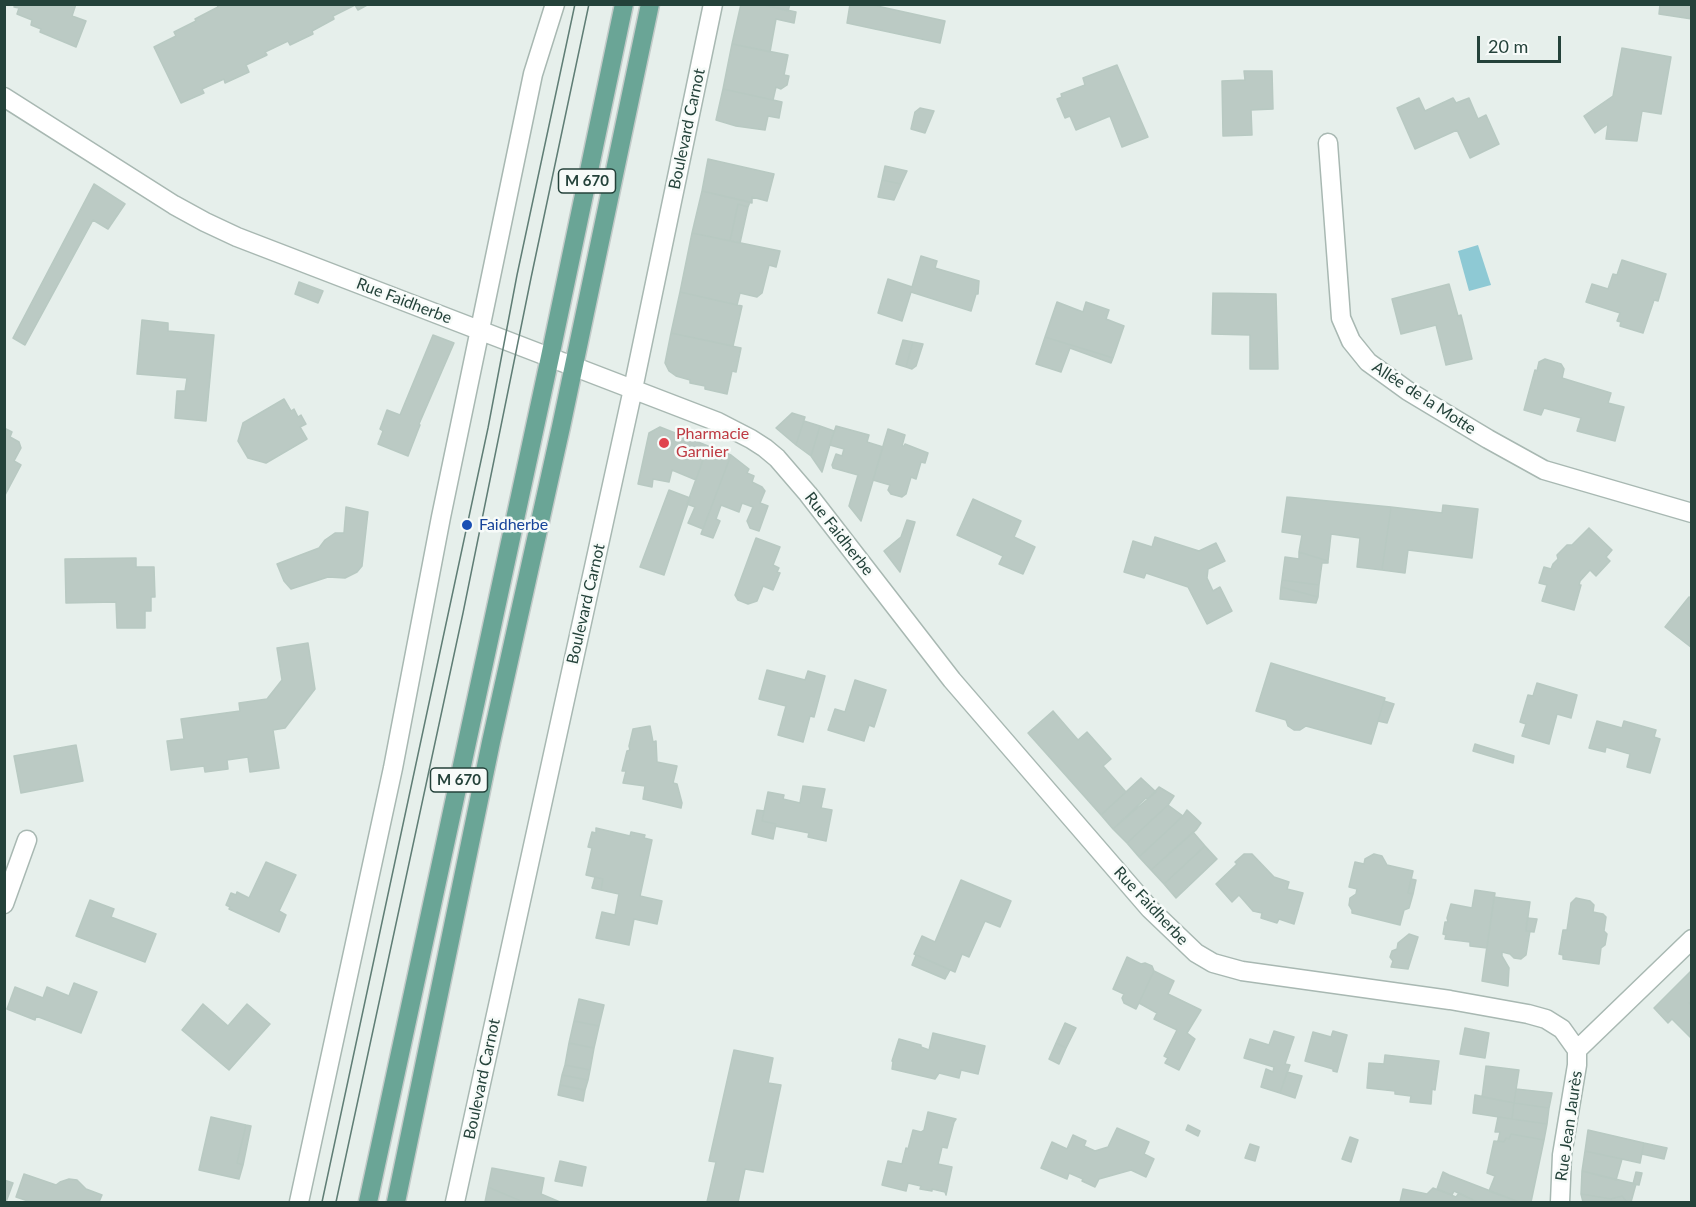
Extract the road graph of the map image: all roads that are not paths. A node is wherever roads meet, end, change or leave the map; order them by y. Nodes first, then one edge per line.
1 (555, 4) edge
2 (624, 4) edge
3 (650, 4) edge
4 (713, 4) edge
5 (4, 97) edge
6 (1328, 143) dead end
7 (480, 330) junction
8 (550, 357) junction
9 (574, 366) junction
10 (633, 389) junction
11 (1692, 513) edge
12 (27, 840) dead end
13 (4, 904) edge
14 (1692, 939) edge
15 (1577, 1050) junction
16 (299, 1203) edge
17 (368, 1203) edge
18 (396, 1203) edge
19 (455, 1203) edge
20 (1560, 1203) edge

1 - 7 street
2 - 8 main road, M 670
3 - 9 main road, M 670
4 - 10 street, Boulevard Carnot
5 - 7 street, Rue Faidherbe
6 - 11 street, Allée de la Motte
7 - 8 street, Rue Faidherbe
7 - 16 street
8 - 9 street, Rue Faidherbe
8 - 17 main road, M 670
9 - 10 street, Rue Faidherbe
9 - 18 main road, M 670
10 - 15 street, Rue Faidherbe
10 - 19 street, Boulevard Carnot
12 - 13 street
14 - 15 street
15 - 20 street, Rue Jean Jaurès

